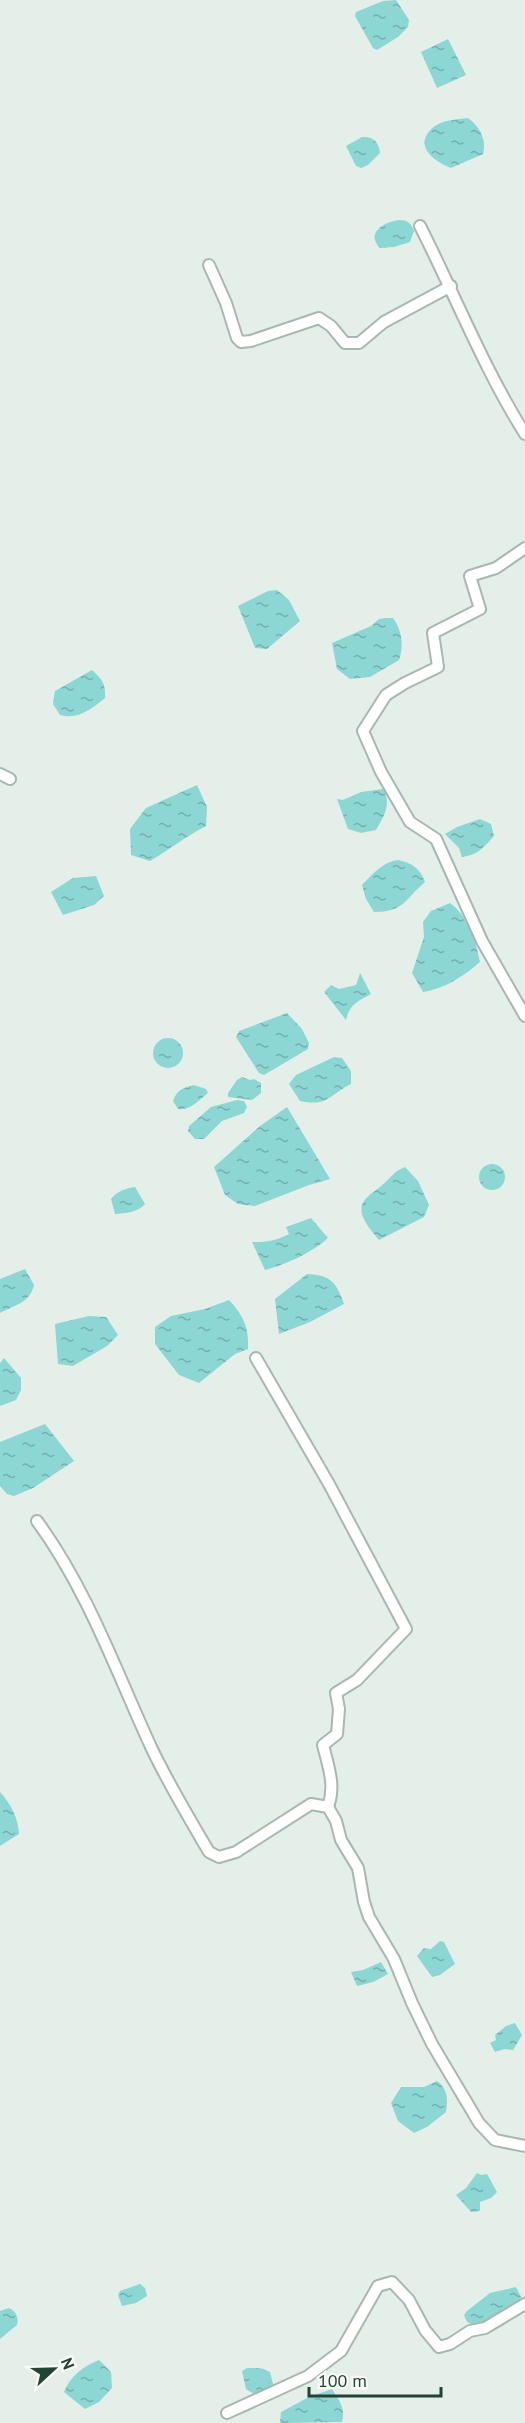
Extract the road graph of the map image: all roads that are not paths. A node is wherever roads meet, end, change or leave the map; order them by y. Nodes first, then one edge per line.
1 (420, 226) dead end
2 (209, 265) dead end
3 (451, 286) junction
4 (525, 434) edge
5 (525, 548) edge
6 (525, 1016) edge
7 (256, 1358) dead end
8 (37, 1521) dead end
9 (328, 1807) junction
10 (525, 2146) edge
11 (525, 2304) edge
12 (227, 2413) dead end

1 - 3 street
2 - 3 street
3 - 4 street
5 - 6 street
7 - 9 street
8 - 9 street
9 - 10 street
11 - 12 street

